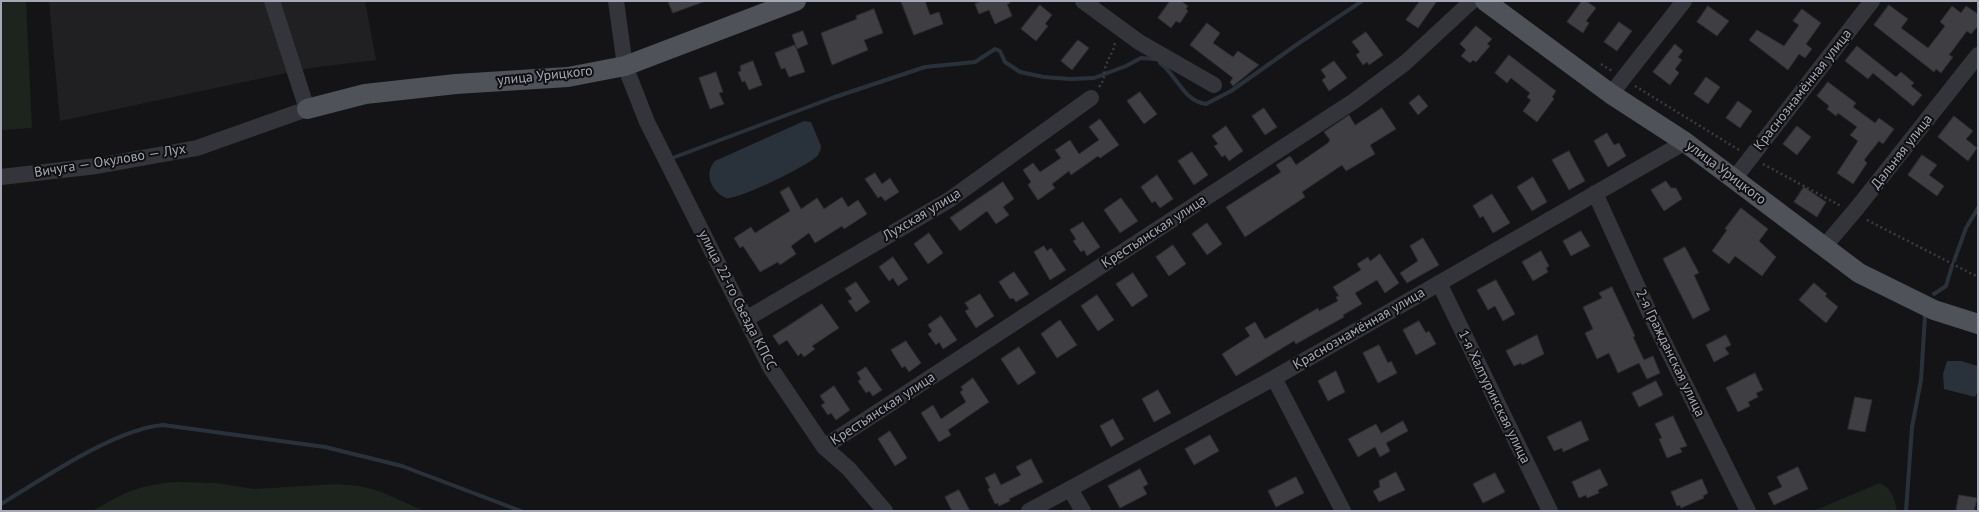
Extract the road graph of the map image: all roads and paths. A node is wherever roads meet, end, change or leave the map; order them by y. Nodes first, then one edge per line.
1 (272, 1) edge
2 (616, 1) edge
3 (796, 1) edge
4 (1083, 1) edge
5 (1684, 1) edge
6 (1872, 1) edge
7 (1485, 2) edge
8 (1118, 28) junction
9 (1978, 55) edge
10 (1597, 61) dead end
11 (625, 66) junction
12 (1623, 78) junction
13 (1104, 79) dead end
14 (1214, 85) dead end
15 (1611, 94) junction
16 (1091, 98) dead end
17 (308, 109) junction
18 (1685, 142) junction
19 (1751, 158) junction
20 (1, 177) edge
21 (1734, 179) junction
22 (1595, 193) junction
23 (1853, 213) junction
24 (1824, 247) junction
25 (1978, 277) edge
26 (1439, 283) junction
27 (746, 319) junction
28 (1978, 324) edge
29 (1274, 378) junction
30 (824, 447) junction
31 (1070, 489) junction
32 (885, 511) edge
33 (1029, 511) edge
34 (1083, 511) edge
35 (1344, 511) edge
36 (1550, 511) edge
37 (1748, 511) edge

1 - 17 street
2 - 11 street, улица 22-го Съезда КПСС
3 - 11 main road, улица Урицкого
4 - 8 street
5 - 12 street
6 - 19 street, Краснознамённая улица
7 - 15 main road, улица Урицкого
7 - 30 street, Крестьянская улица
8 - 13 path
8 - 14 street
9 - 23 street, Дальняя улица
10 - 12 path
11 - 17 main road, улица Урицкого
11 - 27 street, улица 22-го Съезда КПСС
12 - 15 street
12 - 19 path
15 - 18 main road, улица Урицкого
16 - 27 street, Лухская улица
17 - 20 street, Вичуга — Окулово — Лух
18 - 21 main road, улица Урицкого
18 - 22 street, Краснознамённая улица
19 - 21 street, Краснознамённая улица
19 - 23 path
21 - 24 main road, улица Урицкого
22 - 26 street, Краснознамённая улица
22 - 37 street, 2-я Гражданская улица
23 - 24 street, Дальняя улица
23 - 25 path
24 - 28 main road, улица Урицкого
26 - 29 street, Краснознамённая улица
26 - 36 street, 1-я Халтуринская улица
27 - 30 street, улица 22-го Съезда КПСС
29 - 31 street, Краснознамённая улица
29 - 35 street
30 - 32 street, улица 22-го Съезда КПСС
31 - 33 street, Краснознамённая улица
31 - 34 street

